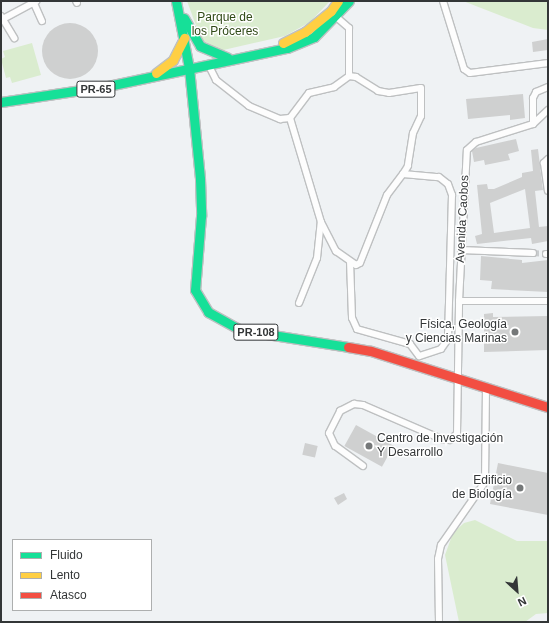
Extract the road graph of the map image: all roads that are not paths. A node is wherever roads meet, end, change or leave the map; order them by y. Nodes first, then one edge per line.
1 (338, 1) edge
2 (349, 1) edge
3 (444, 1) edge
4 (34, 2) edge
5 (177, 3) edge
6 (334, 14) junction
7 (2, 18) edge
8 (42, 21) dead end
9 (14, 38) dead end
10 (184, 38) junction
11 (230, 58) junction
12 (548, 63) edge
13 (208, 64) junction
14 (189, 68) junction
15 (349, 76) junction
16 (148, 78) junction
17 (548, 87) edge
18 (1, 102) edge
19 (548, 110) edge
20 (290, 118) junction
21 (533, 124) junction
22 (548, 159) edge
23 (403, 174) junction
24 (547, 180) edge
25 (548, 191) edge
26 (321, 222) junction
27 (461, 250) junction
28 (533, 253) tunnel mouth
29 (350, 262) junction
30 (459, 301) junction
31 (548, 301) edge
32 (299, 303) dead end
33 (458, 381) junction
34 (486, 390) junction
35 (548, 407) edge
36 (363, 466) dead end
37 (439, 622) edge

1 - 6 main road, PR-65
2 - 6 main road, PR-65
3 - 12 street
4 - 7 street
4 - 8 street
5 - 10 main road, PR-108
5 - 11 main road
6 - 11 main road, PR-65
6 - 15 street
7 - 9 street
10 - 14 main road, PR-108
10 - 16 main road
11 - 13 main road, PR-65
13 - 14 main road, PR-65
13 - 20 street
14 - 16 main road, PR-65
14 - 33 main road, PR-108
15 - 20 street
15 - 23 street
16 - 18 main road, PR-65
17 - 21 street
19 - 21 street, Avenida Caobos
20 - 26 street
21 - 27 street, Avenida Caobos
22 - 24 street
23 - 29 street
23 - 29 street
24 - 25 street
26 - 29 street
26 - 32 street
27 - 28 street
27 - 30 street, Avenida Caobos
30 - 31 street
30 - 33 street, Avenida Caobos
33 - 34 main road, PR-108
33 - 36 street, Avenida Caobos
34 - 35 main road, PR-108
34 - 37 street

